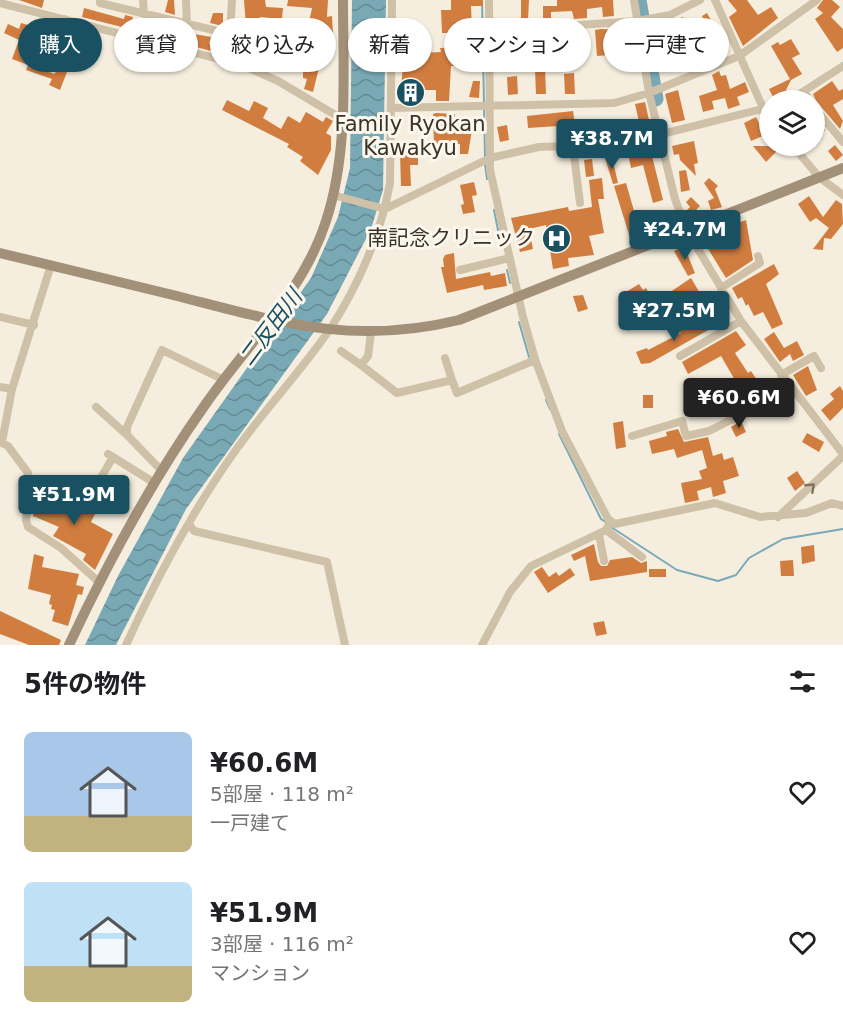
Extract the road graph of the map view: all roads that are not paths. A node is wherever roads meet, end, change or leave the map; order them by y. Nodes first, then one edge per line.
1 (100, 0) edge
2 (143, 0) edge
3 (186, 0) edge
4 (232, 0) edge
5 (343, 0) edge
6 (392, 0) edge
7 (489, 0) edge
8 (634, 0) edge
9 (700, 0) edge
10 (715, 0) edge
11 (817, 0) edge
12 (0, 3) edge
13 (144, 14) junction
14 (61, 18) edge
15 (160, 18) edge
16 (187, 18) edge
17 (489, 18) edge
18 (640, 18) edge
19 (653, 18) edge
20 (198, 27) edge
21 (102, 29) edge
22 (739, 56) junction
23 (843, 66) edge
24 (487, 72) edge
25 (649, 72) edge
26 (808, 90) edge
27 (652, 92) junction
28 (759, 94) edge
29 (486, 107) junction
30 (391, 108) junction
31 (759, 109) edge
32 (342, 119) junction
33 (825, 120) edge
34 (659, 135) junction
35 (843, 142) edge
36 (573, 147) junction
37 (801, 156) edge
38 (486, 160) junction
39 (843, 168) edge
40 (819, 177) junction
41 (333, 195) junction
42 (843, 195) edge
43 (580, 203) dead end
44 (385, 208) junction
45 (686, 229) junction
46 (0, 253) edge
47 (758, 256) dead end
48 (510, 258) junction
49 (51, 266) junction
50 (460, 270) dead end
51 (721, 288) junction
52 (519, 296) junction
53 (0, 317) edge
54 (271, 320) junction
55 (741, 321) junction
56 (34, 326) junction
57 (329, 330) junction
58 (371, 333) junction
59 (341, 351) dead end
60 (680, 356) dead end
61 (445, 358) dead end
62 (535, 360) junction
63 (361, 365) junction
64 (821, 368) dead end
65 (781, 375) junction
66 (224, 380) junction
67 (452, 380) junction
68 (0, 387) edge
69 (12, 389) junction
70 (792, 389) junction
71 (96, 406) dead end
72 (127, 435) junction
73 (632, 436) dead end
74 (1, 442) edge
75 (843, 455) edge
76 (161, 470) junction
77 (153, 482) junction
78 (96, 486) dead end
79 (843, 506) edge
80 (778, 517) junction
81 (611, 521) junction
82 (189, 524) junction
83 (602, 532) junction
84 (642, 557) dead end
85 (604, 561) dead end
86 (100, 584) junction
87 (69, 645) edge
88 (126, 645) edge
89 (345, 645) edge
90 (482, 645) edge

1 - 13 street
2 - 13 street
3 - 16 street
4 - 20 street
5 - 32 street
6 - 30 street
7 - 17 street
8 - 18 street
9 - 19 street
10 - 22 street
11 - 22 street
12 - 14 street
13 - 15 street
21 - 32 street
22 - 27 street
22 - 28 street
23 - 26 street
24 - 29 street
25 - 27 street
27 - 29 street
27 - 34 street
29 - 30 street
29 - 38 street
30 - 44 street
31 - 34 street
32 - 41 street
33 - 35 street
34 - 36 street
34 - 45 street
36 - 38 street
36 - 43 street
37 - 40 street
38 - 44 street
38 - 48 street
39 - 40 street
40 - 42 street
40 - 45 street
41 - 44 street
41 - 54 street
44 - 57 street
45 - 51 street
45 - 52 street
46 - 49 street
47 - 51 street
48 - 50 street
48 - 52 street
49 - 54 street
49 - 56 street
51 - 55 street
52 - 58 street
52 - 62 street
53 - 56 street
54 - 57 street
54 - 66 street
55 - 60 street
55 - 65 street
56 - 69 street
57 - 58 street
57 - 82 street
58 - 63 street
59 - 63 street
61 - 67 street
62 - 67 street
62 - 81 street
63 - 67 street
64 - 65 street
65 - 70 street
66 - 72 street
66 - 76 street
68 - 69 street
69 - 74 street
70 - 73 street
70 - 75 street
71 - 72 street
72 - 76 street
74 - 86 street
80 -> 75 street
76 - 77 street
77 - 78 street
77 - 86 street
79 - 80 street
80 - 81 street
81 - 83 street
82 - 88 street
82 - 89 street
83 - 84 street
83 - 85 street
83 - 90 street
86 - 87 street

